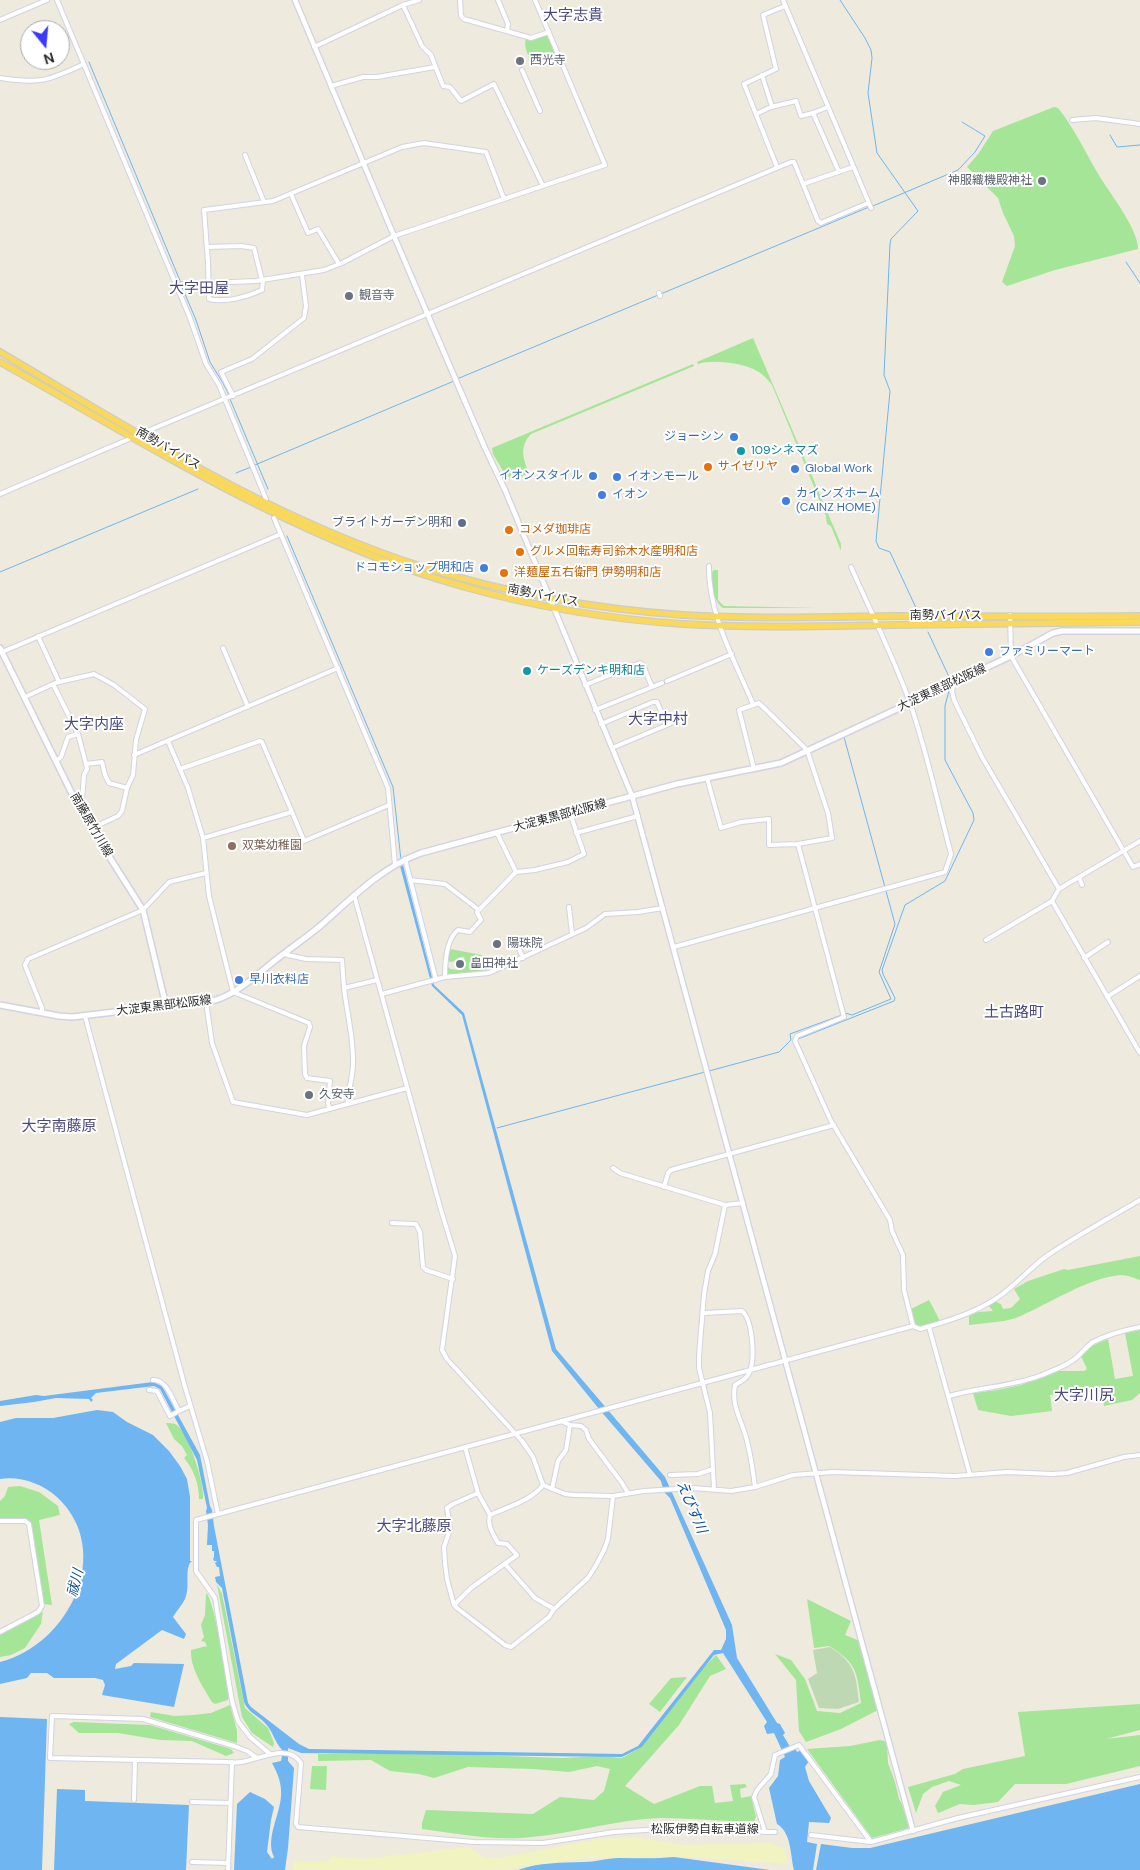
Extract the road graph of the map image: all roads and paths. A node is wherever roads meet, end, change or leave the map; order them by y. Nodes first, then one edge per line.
1 (47, 0) edge
2 (57, 0) edge
3 (295, 0) edge
4 (419, 0) edge
5 (460, 0) edge
6 (498, 0) edge
7 (535, 0) edge
8 (782, 0) edge
9 (403, 5) junction
10 (785, 6) junction
11 (0, 20) edge
12 (507, 31) junction
13 (549, 32) junction
14 (314, 47) junction
15 (84, 64) junction
16 (435, 67) junction
17 (522, 70) dead end
18 (762, 75) junction
19 (0, 78) edge
20 (331, 86) junction
21 (772, 107) junction
22 (828, 107) junction
23 (540, 111) dead end
24 (813, 113) junction
25 (756, 114) junction
26 (1072, 120) dead end
27 (1140, 124) edge
28 (245, 155) dead end
29 (364, 164) junction
30 (777, 167) junction
31 (853, 167) junction
32 (839, 172) junction
33 (803, 184) junction
34 (543, 186) junction
35 (291, 194) junction
36 (504, 199) junction
37 (264, 202) junction
38 (394, 236) junction
39 (207, 247) junction
40 (339, 264) junction
41 (302, 275) junction
42 (263, 280) junction
43 (208, 282) junction
44 (179, 285) junction
45 (428, 314) junction
46 (0, 352) edge
47 (0, 362) edge
48 (229, 397) junction
49 (145, 432) dead end
50 (129, 439) dead end
51 (0, 494) edge
52 (266, 499) dead end
53 (274, 518) dead end
54 (282, 534) junction
55 (709, 566) dead end
56 (851, 567) dead end
57 (549, 597) junction
58 (553, 607) junction
59 (718, 616) junction
60 (1010, 616) junction
61 (1140, 616) edge
62 (872, 617) junction
63 (1140, 622) edge
64 (1010, 624) junction
65 (877, 625) junction
66 (721, 626) junction
67 (1140, 631) edge
68 (38, 636) junction
69 (223, 648) dead end
70 (1, 650) edge
71 (732, 654) junction
72 (1011, 656) junction
73 (338, 668) junction
74 (59, 682) junction
75 (668, 682) dead end
76 (662, 683) dead end
77 (53, 684) junction
78 (952, 685) junction
79 (585, 686) junction
80 (652, 687) junction
81 (25, 698) junction
82 (910, 703) junction
83 (753, 704) junction
84 (248, 706) junction
85 (595, 710) junction
86 (677, 720) dead end
87 (601, 724) junction
88 (667, 725) junction
89 (78, 734) junction
90 (168, 741) junction
91 (612, 748) junction
92 (807, 750) junction
93 (134, 754) junction
94 (56, 761) junction
95 (86, 764) junction
96 (180, 769) junction
97 (754, 769) junction
98 (707, 778) junction
99 (127, 788) junction
100 (632, 796) junction
101 (389, 805) junction
102 (81, 812) junction
103 (292, 812) junction
104 (570, 813) junction
105 (638, 816) junction
106 (92, 828) junction
107 (497, 833) junction
108 (576, 833) junction
109 (203, 838) junction
110 (1140, 842) edge
111 (798, 844) junction
112 (1124, 851) junction
113 (405, 859) junction
114 (1140, 864) edge
115 (395, 865) junction
116 (516, 872) junction
117 (206, 873) junction
118 (1078, 878) junction
119 (410, 880) junction
120 (1082, 885) dead end
121 (1059, 889) junction
122 (354, 895) junction
123 (1052, 901) junction
124 (569, 907) dead end
125 (663, 908) junction
126 (816, 908) junction
127 (143, 910) junction
128 (479, 910) junction
129 (572, 934) junction
130 (986, 940) dead end
131 (516, 942) dead end
132 (1108, 942) dead end
133 (674, 947) junction
134 (283, 954) junction
135 (522, 958) junction
136 (1084, 958) junction
137 (1140, 976) edge
138 (445, 977) junction
139 (377, 980) junction
140 (434, 981) junction
141 (344, 988) junction
142 (233, 992) junction
143 (382, 994) junction
144 (1107, 997) junction
145 (206, 1002) junction
146 (0, 1005) edge
147 (166, 1006) junction
148 (42, 1013) junction
149 (85, 1016) junction
150 (1140, 1053) edge
151 (407, 1088) junction
152 (348, 1104) junction
153 (330, 1109) junction
154 (834, 1125) junction
155 (730, 1153) junction
156 (613, 1168) dead end
157 (664, 1187) junction
158 (1140, 1200) edge
159 (743, 1202) junction
160 (725, 1206) junction
161 (392, 1223) dead end
162 (452, 1279) junction
163 (704, 1313) junction
164 (913, 1326) junction
165 (930, 1327) junction
166 (1140, 1327) edge
167 (786, 1361) junction
168 (750, 1370) junction
169 (153, 1380) dead end
170 (703, 1383) junction
171 (149, 1390) dead end
172 (949, 1396) junction
173 (190, 1406) junction
174 (178, 1412) junction
175 (561, 1421) junction
176 (570, 1426) junction
177 (515, 1433) junction
178 (465, 1447) junction
179 (1140, 1455) edge
180 (713, 1468) junction
181 (817, 1474) junction
182 (670, 1475) dead end
183 (970, 1475) junction
184 (543, 1485) junction
185 (755, 1487) junction
186 (552, 1489) junction
187 (714, 1489) junction
188 (478, 1493) junction
189 (628, 1493) junction
190 (612, 1496) junction
191 (218, 1514) junction
192 (490, 1515) junction
193 (0, 1521) edge
194 (505, 1564) junction
195 (454, 1605) junction
196 (554, 1609) junction
197 (0, 1632) edge
198 (270, 1754) junction
199 (257, 1758) junction
200 (135, 1760) junction
201 (232, 1762) junction
202 (1140, 1776) edge
203 (134, 1800) dead end
204 (192, 1802) dead end
205 (230, 1804) junction
206 (913, 1831) junction
207 (765, 1832) junction
208 (775, 1832) dead end
209 (811, 1835) dead end
210 (871, 1842) junction
211 (192, 1862) dead end
212 (228, 1863) junction
213 (228, 1870) edge

1 - 11 street
2 - 15 street
3 - 14 street
4 - 9 street
5 - 12 street
6 - 12 street
7 - 13 street
8 - 10 street
9 - 14 street
9 - 16 street
10 - 18 street
10 - 22 street
12 - 13 street
13 - 34 street
14 - 20 street
15 - 19 street
15 - 44 street
16 - 20 street
16 - 34 street
17 - 23 street
18 - 21 street
18 - 25 street
20 - 29 street
21 - 24 street
21 - 25 street
22 - 24 street
22 - 31 street
24 - 32 street
25 - 30 street
26 - 27 street
28 - 37 street
29 - 35 street
29 - 36 street
29 - 38 street
30 - 33 street
30 - 45 street
31 - 32 street
31 - 33 street
32 - 33 street
34 - 36 street
35 - 37 street
35 - 40 street
36 - 38 street
37 - 39 street
38 - 40 street
38 - 45 street
39 - 42 street
39 - 43 street
40 - 41 street
41 - 42 street
41 - 48 street
42 - 43 street
42 - 43 street
43 - 44 street
44 - 48 street
45 - 48 street
45 - 57 street
46 - 57 highway, 南勢バイパス
47 - 58 highway, 南勢バイパス
48 - 49 street
48 - 52 street
50 - 51 street
53 - 54 street
54 - 68 street
54 - 73 street
55 - 59 street
56 - 62 street
57 - 58 street
57 - 59 highway, 南勢バイパス
58 - 66 highway, 南勢バイパス
58 - 79 street
59 - 62 highway, 南勢バイパス
59 - 66 street
60 - 61 highway, 南勢バイパス
60 - 62 highway, 南勢バイパス
60 - 64 street
62 - 65 street
63 - 64 highway, 南勢バイパス
64 - 65 highway, 南勢バイパス
64 - 72 street
65 - 66 highway, 南勢バイパス
65 - 82 street
66 - 71 street
67 - 72 main road, 大淀東黒部松阪線
68 - 70 street
68 - 74 street
69 - 84 street
70 - 81 main road, 南藤原竹川線
71 - 75 street
71 - 83 street
72 - 78 main road, 大淀東黒部松阪線
72 - 112 street
73 - 84 street
73 - 101 street
74 - 77 street
74 - 93 street
76 - 80 street
77 - 81 street
77 - 89 street
78 - 82 main road, 大淀東黒部松阪線
78 - 121 street
79 - 80 street
79 - 85 street
80 - 85 street
81 - 94 main road, 南藤原竹川線
82 - 92 main road, 大淀東黒部松阪線
82 - 126 street
83 - 92 street
83 - 97 street
84 - 90 street
85 - 87 street
86 - 88 street
87 - 88 street
87 - 91 street
88 - 91 street
89 - 94 street
89 - 95 street
90 - 93 street
90 - 96 street
91 - 100 street
92 - 97 main road, 大淀東黒部松阪線
92 - 111 street
93 - 99 street
94 - 102 main road, 南藤原竹川線
95 - 99 street
95 - 102 street
96 - 103 street
96 - 109 street
97 - 98 main road, 大淀東黒部松阪線
98 - 100 main road, 大淀東黒部松阪線
98 - 111 street
99 - 106 street
100 - 104 main road, 大淀東黒部松阪線
100 - 105 street
101 - 103 street
101 - 115 street
102 - 106 main road, 南藤原竹川線
103 - 109 street
104 - 107 main road, 大淀東黒部松阪線
104 - 108 street
105 - 108 street
105 - 125 street
106 - 127 main road, 南藤原竹川線
107 - 113 main road, 大淀東黒部松阪線
107 - 116 street
108 - 116 street
109 - 117 street
110 - 112 street
111 - 126 street
112 - 114 street
112 - 118 street
113 - 115 main road, 大淀東黒部松阪線
113 - 119 street
115 - 122 main road, 大淀東黒部松阪線
116 - 128 street
117 - 127 street
117 - 142 street
118 - 120 street
118 - 121 street
119 - 128 street
119 - 140 street
121 - 123 street
122 - 134 main road, 大淀東黒部松阪線
122 - 139 street
123 - 130 street
123 - 136 street
124 - 129 street
125 - 129 street
125 - 133 street
126 - 133 street
126 - 154 street
127 - 147 main road, 南藤原竹川線
127 - 148 street
128 - 138 street
129 - 135 street
131 - 135 street
132 - 136 street
133 - 155 street
134 - 141 street
134 - 142 main road, 大淀東黒部松阪線
135 - 138 street
136 - 144 street
137 - 144 street
138 - 140 street
139 - 141 street
139 - 143 street
140 - 143 street
141 - 152 street
142 - 145 main road, 大淀東黒部松阪線
142 - 153 street
143 - 151 street
144 - 150 street
145 - 147 main road, 大淀東黒部松阪線
145 - 153 street
146 - 148 main road, 大淀東黒部松阪線
147 - 149 main road, 大淀東黒部松阪線
148 - 149 main road, 大淀東黒部松阪線
149 - 173 street
151 - 152 street
151 - 162 street
152 - 153 street
154 - 155 street
154 - 164 street
155 - 157 street
155 - 159 street
156 - 157 street
157 - 160 street
158 - 165 street
159 - 160 street
159 - 167 street
160 - 163 street
161 - 162 street
162 - 177 street
163 - 168 street
163 - 170 street
164 - 165 street
164 - 167 street
165 - 172 street
166 - 172 street
167 - 168 street
167 - 181 street
168 - 170 street
168 - 185 street
169 - 174 street
170 - 175 street
170 - 180 street
171 - 174 street
172 - 183 street
173 - 174 street
173 - 191 street
175 - 176 street
175 - 177 street
176 - 186 street
176 - 189 street
177 - 178 street
177 - 184 street
178 - 188 street
178 - 191 street
179 - 183 street
180 - 182 street
180 - 187 street
181 - 183 street
181 - 185 street
181 - 206 street
184 - 186 street
184 - 192 street
185 - 187 street
186 - 190 street
187 - 189 street
188 - 192 street
188 - 195 street
189 - 190 street
190 - 196 street
191 - 198 street
192 - 194 street
193 - 197 street
194 - 195 street
194 - 196 street
195 - 196 street
198 - 199 street
198 - 207 street, 松阪伊勢自転車道線
199 - 200 street
199 - 201 street
200 - 201 street
200 - 203 street
201 - 205 street
202 - 206 street
204 - 205 street
205 - 212 street
206 - 210 street
207 - 208 street
207 - 210 street, 松阪伊勢自転車道線
209 - 210 street
211 - 212 street
212 - 213 street

